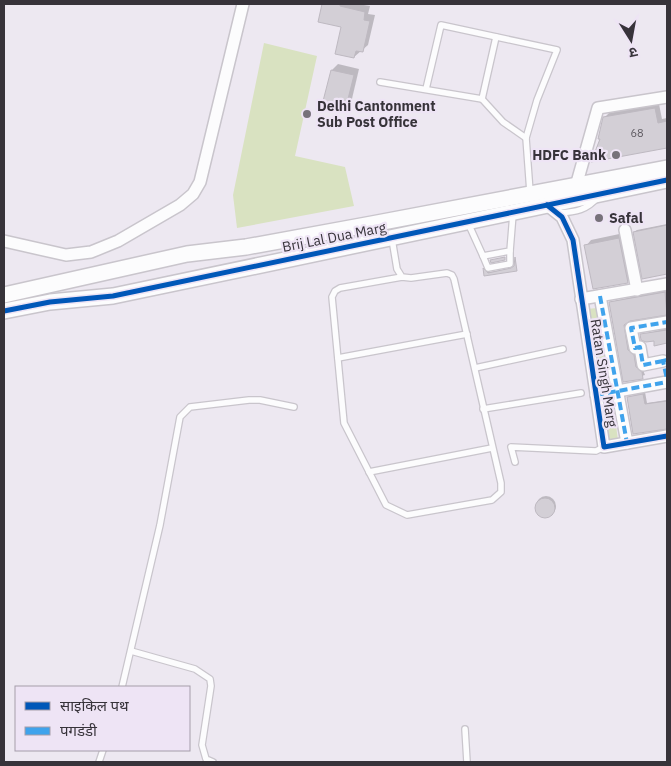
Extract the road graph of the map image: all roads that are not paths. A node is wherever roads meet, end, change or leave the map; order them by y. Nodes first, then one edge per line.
1 (243, 4) edge
2 (496, 37) junction
3 (380, 82) dead end
4 (426, 89) junction
5 (667, 97) edge
6 (482, 99) junction
7 (526, 138) junction
8 (667, 168) edge
9 (667, 180) edge
10 (576, 186) junction
11 (531, 194) junction
12 (553, 209) junction
13 (513, 212) junction
14 (467, 222) junction
15 (625, 230) dead end
16 (391, 236) junction
17 (4, 241) edge
18 (510, 251) junction
19 (484, 256) junction
20 (402, 277) junction
21 (667, 284) edge
22 (637, 290) junction
23 (4, 295) edge
24 (600, 296) junction
25 (581, 299) junction
26 (4, 311) edge
27 (667, 322) edge
28 (467, 334) junction
29 (563, 349) dead end
30 (338, 358) junction
31 (665, 360) edge
32 (475, 368) junction
33 (667, 381) edge
34 (618, 391) junction
35 (581, 393) dead end
36 (596, 394) junction
37 (294, 407) dead end
38 (483, 408) junction
39 (667, 436) edge
40 (627, 443) junction
41 (604, 447) junction
42 (492, 448) junction
43 (515, 462) dead end
44 (369, 472) junction
45 (131, 651) junction
46 (122, 686) edge
47 (465, 729) dead end
48 (213, 762) edge
49 (467, 762) edge

1 - 17 street
2 - 4 lane
2 - 6 lane
2 - 7 lane
3 - 4 lane
4 - 6 lane
5 - 10 street
6 - 7 lane
7 - 11 lane
8 - 10 street, Brij Lal Dua Marg
9 - 12 street, Brij Lal Dua Marg
10 - 11 street, Brij Lal Dua Marg
11 - 23 street, Brij Lal Dua Marg
12 - 13 street, Brij Lal Dua Marg
12 - 25 street, Ratan Singh Marg
13 - 14 street, Brij Lal Dua Marg
13 - 18 lane
14 - 16 street, Brij Lal Dua Marg
14 - 19 lane
15 - 22 street
16 - 20 lane
16 - 26 street, Brij Lal Dua Marg
18 - 19 lane
18 - 19 lane
20 - 28 lane
20 - 30 lane
21 - 22 street
22 - 24 street
24 - 25 street
24 - 34 street
25 - 36 street, Ratan Singh Marg
27 - 31 street
28 - 30 lane
28 - 32 lane
29 - 32 lane
30 - 44 lane
31 - 33 street
32 - 38 lane
33 - 34 street
34 - 36 street
34 - 40 street
35 - 38 lane
36 - 41 street, Ratan Singh Marg
37 - 45 lane
38 - 42 lane
39 - 40 street, Ratan Singh Marg
40 - 41 street, Ratan Singh Marg
41 - 43 lane
42 - 44 lane
42 - 44 lane
45 - 46 lane
45 - 48 lane
47 - 49 lane

